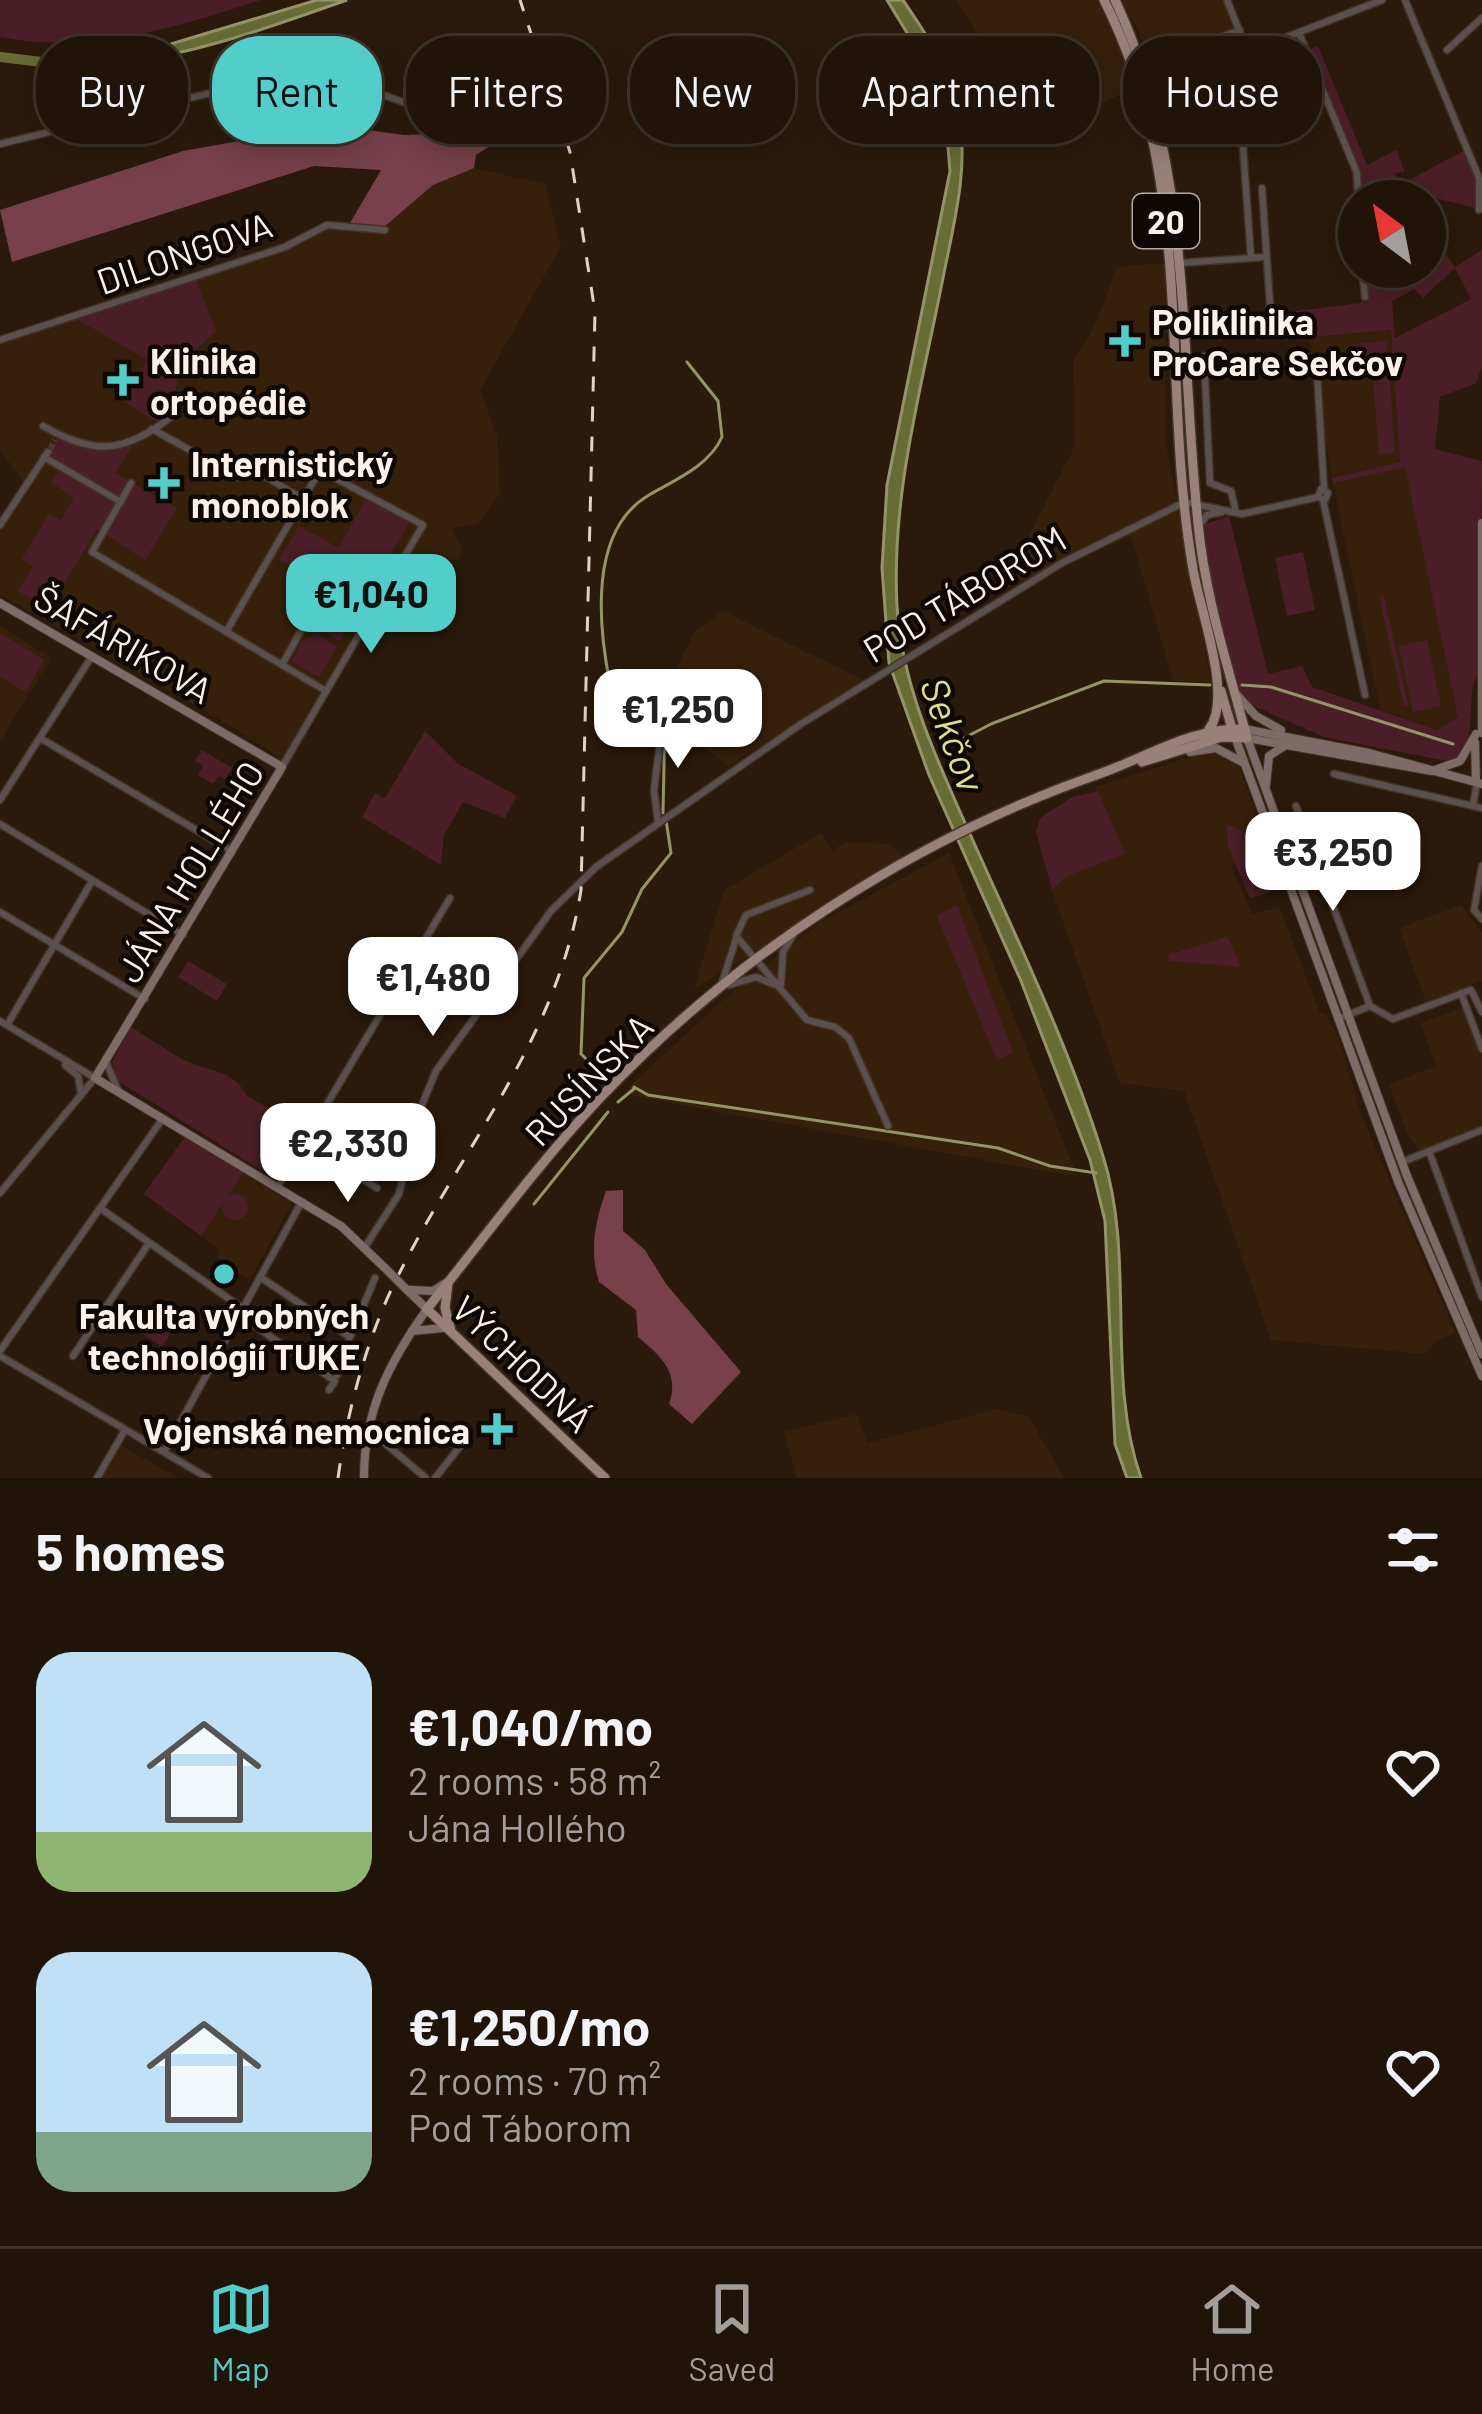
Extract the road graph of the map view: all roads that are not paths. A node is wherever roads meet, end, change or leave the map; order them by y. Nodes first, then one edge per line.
1 (1104, 0) edge
2 (1115, 0) edge
3 (1228, 0) edge
4 (1382, 0) edge
5 (1406, 0) edge
6 (1482, 18) edge
7 (1240, 30) junction
8 (1299, 33) junction
9 (1130, 36) edge
10 (1224, 36) edge
11 (1242, 36) edge
12 (1291, 36) edge
13 (1300, 36) edge
14 (1123, 40) edge
15 (1447, 50) dead end
16 (1322, 89) edge
17 (406, 103) edge
18 (0, 144) edge
19 (1163, 144) edge
20 (1243, 144) edge
21 (1357, 180) edge
22 (1262, 188) dead end
23 (1479, 211) dead end
24 (385, 230) dead end
25 (1266, 257) junction
26 (1251, 258) junction
27 (1174, 262) junction
28 (1364, 288) edge
29 (1365, 297) dead end
30 (1272, 333) dead end
31 (0, 340) edge
32 (1204, 356) dead end
33 (1317, 370) dead end
34 (171, 417) dead end
35 (43, 426) dead end
36 (152, 429) junction
37 (131, 483) dead end
38 (1322, 496) junction
39 (303, 499) junction
40 (121, 502) junction
41 (1190, 502) junction
42 (1233, 513) junction
43 (1482, 523) edge
44 (0, 525) edge
45 (1198, 530) junction
46 (1481, 563) edge
47 (323, 569) dead end
48 (332, 576) junction
49 (343, 583) dead end
50 (0, 603) edge
51 (226, 632) junction
52 (93, 656) junction
53 (282, 665) junction
54 (1481, 670) edge
55 (1216, 673) junction
56 (1232, 687) junction
57 (326, 691) junction
58 (1365, 695) dead end
59 (1479, 706) edge
60 (662, 726) dead end
61 (1478, 732) edge
62 (1240, 733) junction
63 (1199, 734) junction
64 (40, 738) junction
65 (1322, 743) junction
66 (1290, 744) junction
67 (1142, 763) junction
68 (1243, 763) junction
69 (282, 767) junction
70 (1432, 771) junction
71 (1102, 773) junction
72 (1334, 774) dead end
73 (1480, 780) edge
74 (1266, 793) junction
75 (0, 800) edge
76 (1296, 806) dead end
77 (1478, 807) edge
78 (658, 822) junction
79 (0, 824) edge
80 (232, 850) junction
81 (1482, 866) edge
82 (92, 880) junction
83 (810, 890) dead end
84 (450, 898) dead end
85 (0, 912) edge
86 (1482, 919) edge
87 (795, 932) junction
88 (183, 935) junction
89 (736, 936) junction
90 (55, 945) junction
91 (758, 958) junction
92 (781, 987) junction
93 (720, 989) junction
94 (1461, 993) junction
95 (145, 999) junction
96 (1370, 1006) junction
97 (1482, 1012) edge
98 (1348, 1015) junction
99 (1338, 1019) junction
100 (4, 1023) edge
101 (34, 1041) junction
102 (1482, 1049) edge
103 (106, 1062) junction
104 (94, 1078) junction
105 (118, 1090) junction
106 (80, 1095) junction
107 (164, 1117) junction
108 (888, 1126) dead end
109 (1482, 1130) edge
110 (303, 1143) junction
111 (1429, 1151) junction
112 (1402, 1162) junction
113 (1392, 1166) junction
114 (0, 1176) edge
115 (8, 1183) junction
116 (278, 1186) junction
117 (377, 1188) dead end
118 (0, 1193) edge
119 (302, 1202) junction
120 (100, 1208) junction
121 (149, 1243) junction
122 (365, 1247) junction
123 (260, 1277) junction
124 (375, 1278) dead end
125 (448, 1281) junction
126 (408, 1290) junction
127 (1482, 1298) edge
128 (427, 1309) junction
129 (241, 1311) junction
130 (451, 1330) junction
131 (410, 1331) junction
132 (350, 1337) junction
133 (0, 1353) edge
134 (1482, 1354) edge
135 (73, 1356) dead end
136 (1479, 1365) edge
137 (1482, 1376) edge
138 (336, 1378) junction
139 (329, 1390) dead end
140 (125, 1430) junction
141 (366, 1438) junction
142 (463, 1444) dead end
143 (164, 1452) junction
144 (97, 1478) edge
145 (208, 1478) edge
146 (364, 1478) edge
147 (431, 1478) edge
148 (605, 1478) edge

1 - 14 main road, 20
2 - 9 main road, 20
3 - 7 street
4 - 8 street
5 - 23 street
6 - 15 street
7 - 10 street
7 - 11 street
8 - 12 street
8 - 13 street
16 - 21 street
17 - 18 street
19 - 27 main road, 20
20 - 26 street
22 - 25 street
24 - 31 street, DILONGOVA
25 - 26 street
25 - 30 street
26 - 27 street
27 - 41 main road, 20
28 - 29 street
32 - 42 street
33 - 38 street
34 - 36 street
35 - 36 street
36 - 39 street
37 - 40 street
38 - 42 street
38 - 58 street
39 - 51 street, JÁNA HOLLÉHO
39 - 57 street, JÁNA HOLLÉHO
40 - 44 street
40 - 51 street
41 - 42 street
41 - 45 main road, 20
41 - 55 main road, 20
41 - 78 street, POD TÁBOROM
42 - 45 street
43 - 46 street
45 - 56 main road, 20
46 - 54 street
47 - 48 street
48 - 49 street
48 - 53 street
50 - 52 street, ŠAFÁRIKOVA
51 - 53 street
52 - 64 street
52 - 69 street, ŠAFÁRIKOVA
53 - 57 street
54 - 59 street
55 - 62 main road
55 - 63 main road, 20
56 - 62 main road, 20
56 - 65 street
57 - 69 street, JÁNA HOLLÉHO
59 - 61 street
60 - 78 street
61 - 70 street
61 - 73 street
62 - 63 main road, RUSÍNSKA
62 - 65 street
62 - 66 street
62 - 67 main road, RUSÍNSKA
62 - 68 street
62 - 74 street
63 - 71 main road, RUSÍNSKA
64 - 75 street
64 - 80 street
65 - 70 street
66 - 70 street
66 - 74 street
67 - 68 street
67 - 71 main road, RUSÍNSKA
68 - 99 street
69 - 80 street, JÁNA HOLLÉHO
70 - 73 street
71 - 87 main road, RUSÍNSKA
72 - 77 street
73 - 77 street
74 - 98 street
76 - 96 street
78 - 122 street, POD TÁBOROM
79 - 82 street
80 - 88 street, JÁNA HOLLÉHO
81 - 86 street
82 - 88 street
82 - 90 street
83 - 89 street
84 - 110 street
85 - 90 street
87 - 91 main road, RUSÍNSKA
87 - 92 street
88 - 95 street, JÁNA HOLLÉHO
89 - 91 street
89 - 93 street
90 - 95 street
90 - 100 street
91 - 92 street
91 - 93 main road, RUSÍNSKA
92 - 93 street
92 - 108 street
93 - 125 main road, RUSÍNSKA
94 - 96 street
94 - 97 street
94 - 102 street
95 - 103 street, JÁNA HOLLÉHO
96 - 98 street
98 - 99 street
98 - 112 street
99 - 113 street
100 - 101 street
101 - 104 street
101 - 106 street
103 - 104 street, JÁNA HOLLÉHO
103 - 105 street
104 - 105 street, VÝCHODNÁ
104 - 106 street
105 - 107 street, VÝCHODNÁ
106 - 115 street
107 - 116 street, VÝCHODNÁ
107 - 120 street
109 - 111 street
110 - 116 street
110 - 117 street
111 - 112 street
111 - 127 street
112 - 113 street
112 - 134 street
113 - 136 street
114 - 115 street
115 - 118 street
116 - 119 street, VÝCHODNÁ
119 - 122 street, VÝCHODNÁ
119 - 123 street
120 - 121 street
120 - 133 street
121 - 129 street
121 - 135 street
122 - 126 street, VÝCHODNÁ, bridge
123 - 129 street
123 - 132 street
124 - 132 street
125 - 126 street
125 - 128 main road, RUSÍNSKA
125 - 130 main road
126 - 128 street, VÝCHODNÁ
126 - 131 street
128 - 130 main road, VÝCHODNÁ
128 - 131 street
129 - 138 street
129 - 143 street
130 - 131 street
130 - 148 main road, VÝCHODNÁ
131 - 141 street
132 - 138 street
133 - 140 street
136 - 137 street
138 - 139 street
140 - 143 street
140 - 144 street
141 - 146 street
141 - 147 street
142 - 147 street
143 - 145 street

